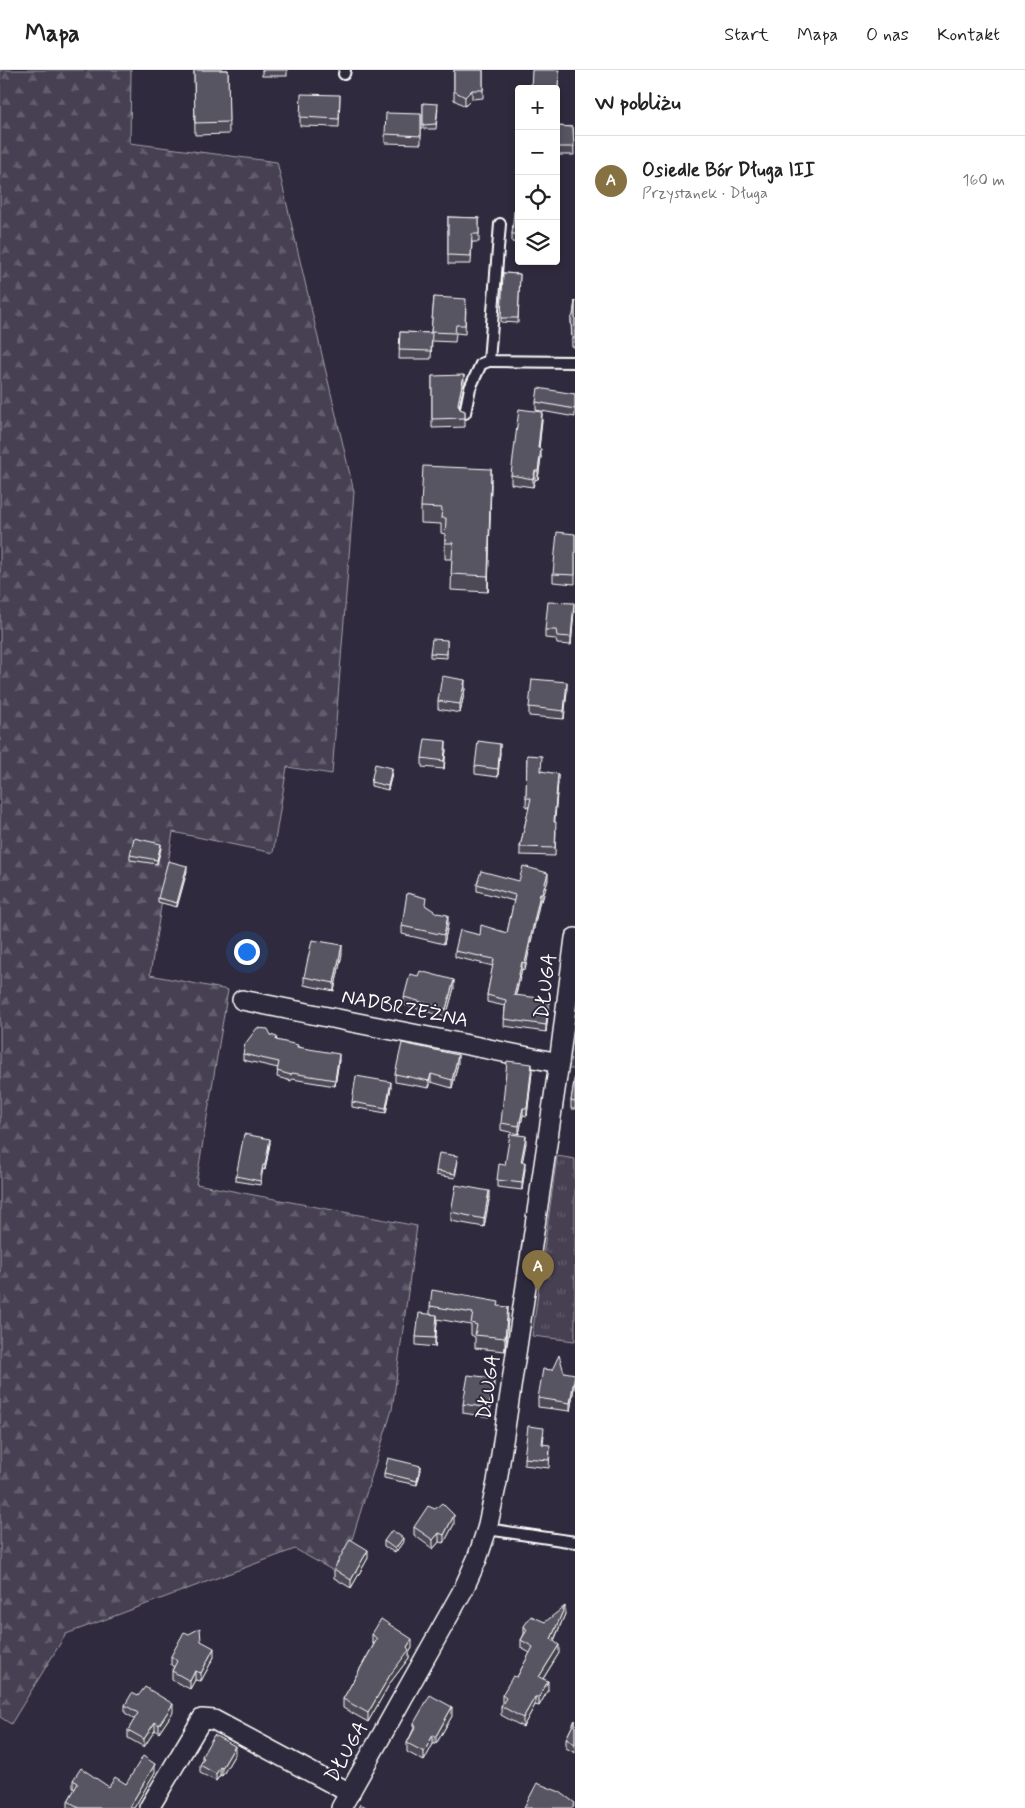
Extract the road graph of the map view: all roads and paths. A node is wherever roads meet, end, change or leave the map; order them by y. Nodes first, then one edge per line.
1 (500, 224) dead end
2 (490, 361) junction
3 (575, 362) edge
4 (465, 413) edge
5 (575, 938) edge
6 (242, 1000) dead end
7 (559, 1063) junction
8 (487, 1529) junction
9 (575, 1542) edge
10 (346, 1801) edge
11 (149, 1808) edge

1 - 2 lane
2 - 3 lane
2 - 4 lane
5 - 7 street, DŁUGA
6 - 7 street, NADBRZEŻNA
7 - 8 street, DŁUGA
8 - 9 lane
8 - 10 street, DŁUGA
10 - 11 street

